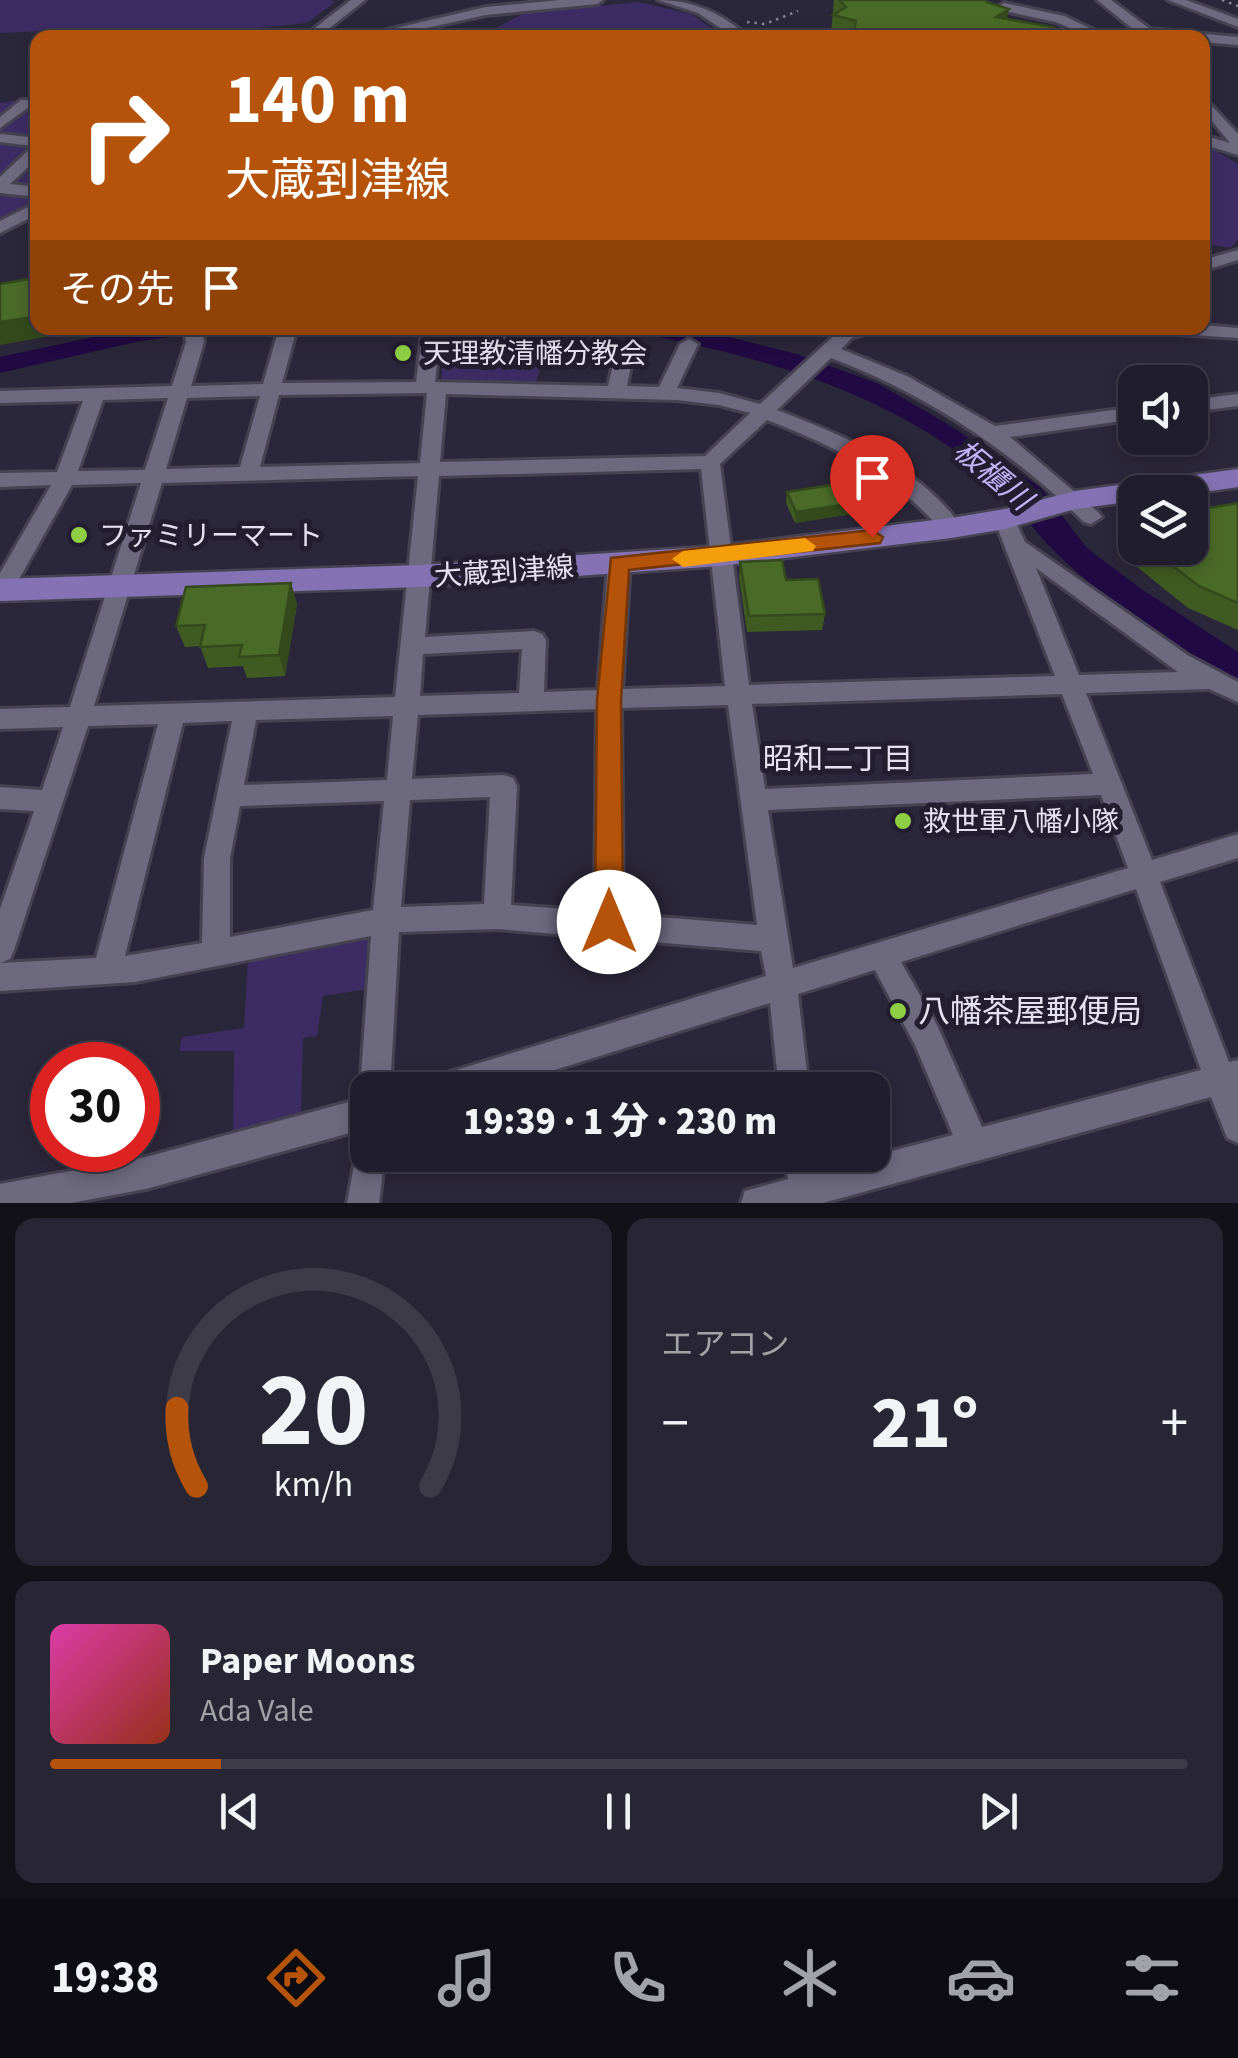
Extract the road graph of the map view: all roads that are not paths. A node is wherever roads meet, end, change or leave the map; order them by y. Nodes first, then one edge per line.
1 (359, 0) edge
2 (597, 0) edge
3 (664, 0) edge
4 (1103, 0) edge
5 (1174, 0) edge
6 (1004, 8) edge
7 (1238, 23) edge
8 (319, 30) edge
9 (399, 30) edge
10 (732, 30) edge
11 (1086, 30) edge
12 (1143, 30) edge
13 (1210, 39) edge
14 (1238, 40) edge
15 (30, 95) edge
16 (0, 101) edge
17 (30, 103) edge
18 (1210, 112) edge
19 (0, 124) edge
20 (0, 138) edge
21 (1210, 140) edge
22 (30, 141) edge
23 (0, 145) edge
24 (30, 148) edge
25 (1238, 148) edge
26 (30, 156) edge
27 (0, 166) edge
28 (18, 167) junction
29 (30, 168) edge
30 (0, 187) edge
31 (30, 191) edge
32 (30, 211) edge
33 (0, 228) edge
34 (1210, 248) edge
35 (1238, 254) edge
36 (1210, 263) edge
37 (1210, 331) edge
38 (1238, 333) edge
39 (194, 335) edge
40 (286, 335) edge
41 (432, 335) edge
42 (838, 335) edge
43 (502, 342) dead end
44 (689, 344) dead end
45 (551, 350) junction
46 (826, 352) junction
47 (431, 387) junction
48 (537, 389) junction
49 (269, 390) junction
50 (178, 393) junction
51 (616, 393) junction
52 (95, 395) junction
53 (664, 396) junction
54 (2, 400) edge
55 (1238, 400) edge
56 (1208, 404) edge
57 (761, 412) junction
58 (1118, 416) edge
59 (992, 434) junction
60 (710, 462) junction
61 (429, 469) junction
62 (248, 474) junction
63 (151, 477) junction
64 (1238, 478) edge
65 (65, 479) junction
66 (0, 480) edge
67 (1238, 497) edge
68 (1208, 501) edge
69 (1077, 509) junction
70 (1118, 510) edge
71 (1005, 519) junction
72 (952, 528) junction
73 (1020, 548) junction
74 (719, 556) junction
75 (619, 564) junction
76 (421, 576) junction
77 (118, 586) junction
78 (1, 590) edge
79 (413, 646) junction
80 (1208, 680) junction
81 (1072, 686) junction
82 (1238, 693) edge
83 (740, 696) junction
84 (609, 700) junction
85 (531, 702) junction
86 (406, 706) junction
87 (246, 711) junction
88 (174, 714) junction
89 (79, 716) junction
90 (0, 719) edge
91 (1110, 784) junction
92 (398, 791) junction
93 (228, 796) junction
94 (0, 798) edge
95 (756, 800) junction
96 (49, 801) junction
97 (1238, 846) edge
98 (12, 875) edge
99 (1146, 876) junction
100 (497, 916) junction
101 (386, 920) junction
102 (609, 922) junction
103 (773, 939) junction
104 (0, 950) edge
105 (216, 953) junction
106 (883, 957) junction
107 (107, 972) junction
108 (0, 977) edge
109 (783, 987) junction
110 (376, 1072) edge
111 (500, 1072) edge
112 (792, 1072) edge
113 (1229, 1077) edge
114 (350, 1117) edge
115 (1238, 1127) edge
116 (974, 1147) junction
117 (367, 1172) edge
118 (806, 1196) edge
119 (0, 1200) edge
120 (363, 1203) edge
121 (757, 1203) edge

1 - 8 street
2 - 9 street
3 - 10 street
4 - 12 street
5 - 7 street
6 - 11 street
13 - 14 street
15 - 16 street
17 - 19 street
18 - 25 street
20 - 22 street
21 - 25 street
23 - 24 street
26 - 28 street
27 - 28 street
28 - 29 street
28 - 30 street
30 - 31 street
32 - 33 street
34 - 35 street
35 - 36 street
37 - 38 street
39 - 50 street
40 - 49 street
41 - 47 street
42 - 46 street
43 - 45 street
44 - 53 street
45 - 48 street
45 - 51 street
46 - 57 street
46 - 59 street
47 - 48 street
47 - 49 street
47 - 61 street
48 - 51 street
49 - 50 street
49 - 62 street
50 - 52 street
50 - 63 street
51 - 53 street
52 - 54 street
52 - 65 street
53 - 57 street
55 - 56 street
57 - 60 street
57 - 72 street
58 - 59 street
59 - 69 street
60 - 61 street
60 - 74 street
61 - 62 street
61 - 76 street
62 - 63 street
63 - 65 street
63 - 77 street
64 - 69 main road, 大蔵到津線
65 - 66 street
65 - 78 street
67 - 68 main road
69 - 70 main road, 大蔵到津線
69 - 71 main road, 大蔵到津線
71 - 72 main road, 大蔵到津線
71 - 73 street
72 - 74 main road, 大蔵到津線
73 - 80 street
73 - 81 street
74 - 75 main road, 大蔵到津線
74 - 83 street
75 - 76 main road, 大蔵到津線
75 - 84 street
76 - 77 main road, 大蔵到津線
76 - 79 street
77 - 78 main road, 大蔵到津線
77 - 89 street
79 - 85 street
79 - 86 street
80 - 81 street
80 - 82 street
81 - 83 street
81 - 91 street
83 - 84 street
83 - 95 street
84 - 85 street
84 - 102 street
85 - 86 street
86 - 87 street
86 - 92 street
87 - 88 street
87 - 93 street
88 - 89 street
88 - 107 street
89 - 90 street
89 - 96 street
91 - 95 street
91 - 99 street
92 - 93 street
92 - 100 street
92 - 101 street
93 - 105 street
94 - 96 street
95 - 103 street
96 - 98 street
97 - 99 street
98 - 104 street
99 - 106 street
99 - 113 street
100 - 101 street
100 - 102 street
101 - 105 street
101 - 110 street
102 - 103 street
103 - 109 street
105 - 107 street
106 - 109 street
106 - 116 street
107 - 108 street
109 - 111 street
109 - 112 street
113 - 115 street
113 - 116 street
114 - 119 street
116 - 118 street
117 - 120 street
118 - 121 street

